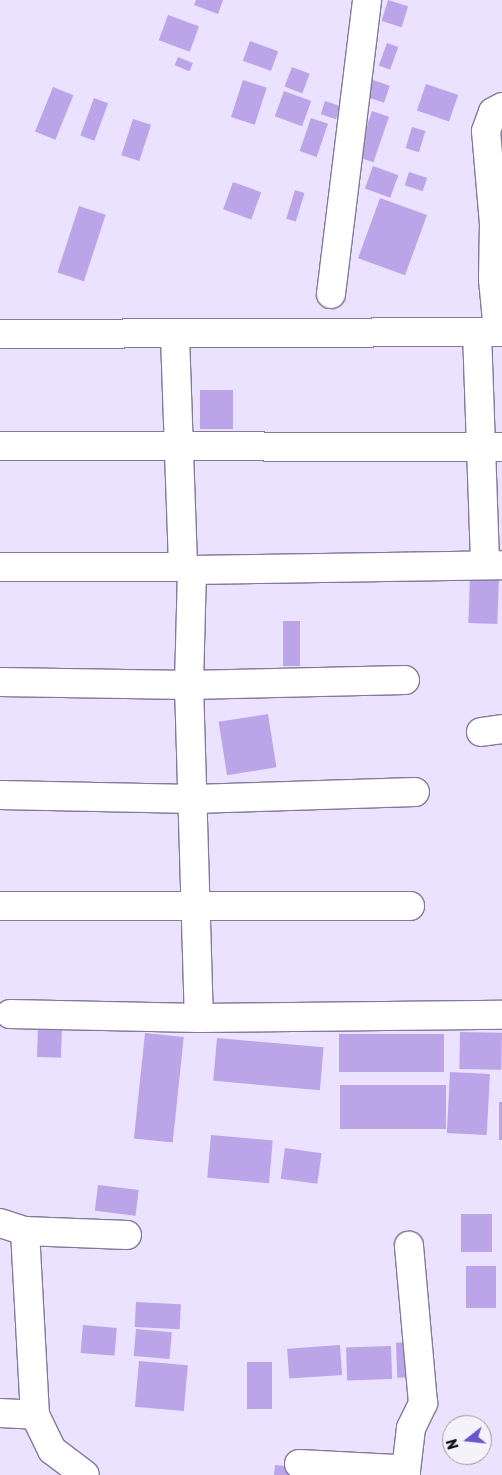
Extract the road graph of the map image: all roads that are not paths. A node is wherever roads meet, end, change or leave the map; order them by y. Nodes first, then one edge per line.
1 (367, 0) edge
2 (502, 108) edge
3 (498, 224) edge
4 (331, 294) dead end
5 (492, 332) edge
6 (0, 334) edge
7 (175, 336) junction
8 (180, 444) junction
9 (0, 446) edge
10 (492, 447) edge
11 (493, 565) edge
12 (0, 567) edge
13 (187, 568) junction
14 (405, 680) dead end
15 (0, 682) edge
16 (189, 685) junction
17 (415, 792) dead end
18 (0, 795) edge
19 (194, 799) junction
20 (194, 904) junction
21 (0, 906) edge
22 (410, 906) dead end
23 (10, 1014) dead end
24 (502, 1015) edge
25 (199, 1018) junction
26 (12, 1227) edge
27 (127, 1235) dead end
28 (409, 1246) dead end
29 (0, 1413) edge
30 (35, 1415) junction
31 (299, 1464) dead end
32 (406, 1473) edge
33 (85, 1475) edge

1 - 4 street
2 - 3 street
3 - 5 street
5 - 7 street
5 - 10 street
6 - 7 street
7 - 8 street
8 - 9 street
8 - 10 street
8 - 13 street
10 - 11 street
11 - 13 street
12 - 13 street
13 - 16 street
14 - 16 street
15 - 16 street
16 - 19 street
17 - 19 street
18 - 19 street
19 - 20 street
20 - 21 street
20 - 22 street
20 - 25 street
23 - 25 street
24 - 25 street
26 - 27 street
26 - 30 street
28 - 32 street
29 - 30 street
30 - 33 street
31 - 32 street

